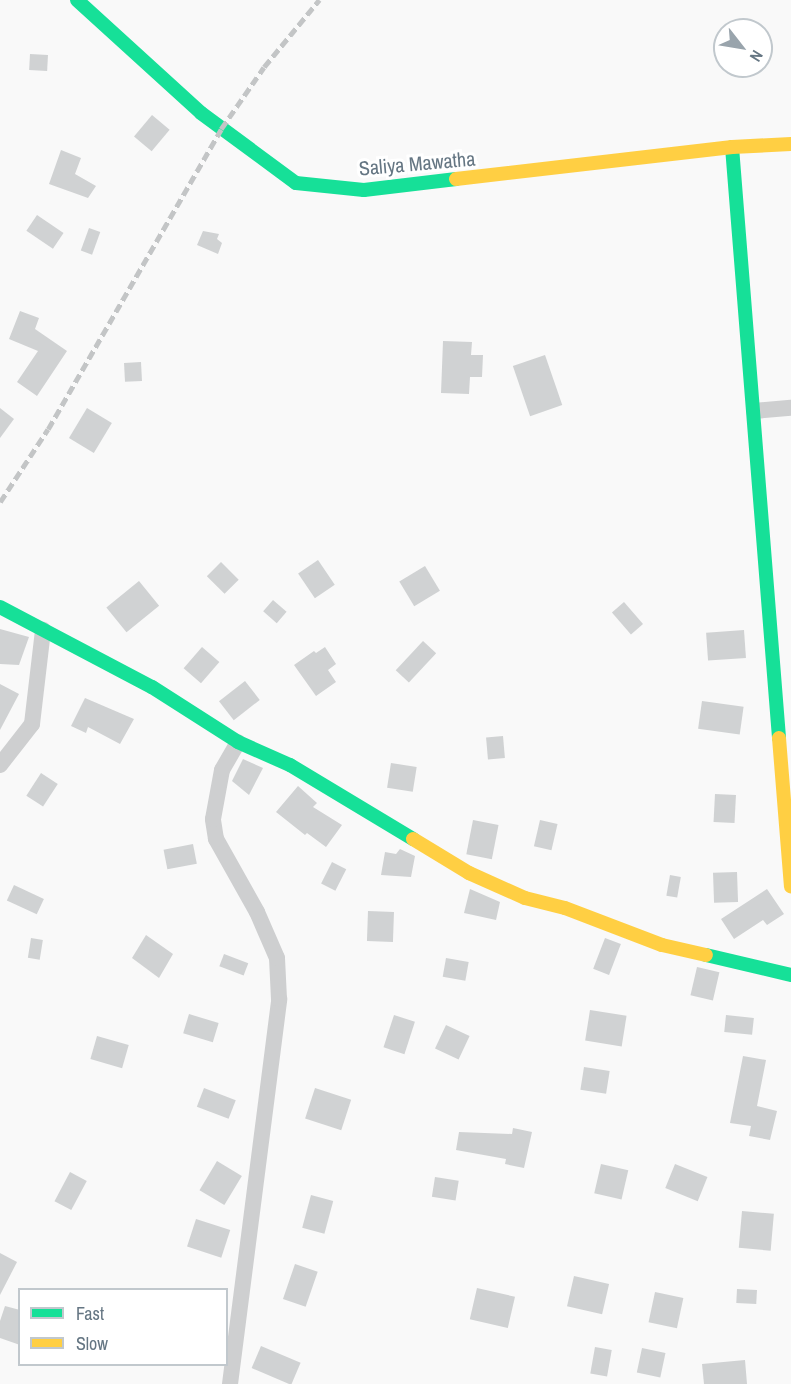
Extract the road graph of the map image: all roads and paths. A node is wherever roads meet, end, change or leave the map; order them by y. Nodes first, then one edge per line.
1 (76, 0) edge
2 (791, 144) edge
3 (732, 147) junction
4 (791, 408) edge
5 (754, 411) junction
6 (0, 607) edge
7 (43, 630) junction
8 (238, 742) junction
9 (0, 765) edge
10 (791, 887) edge
11 (791, 975) edge
12 (230, 1384) edge

1 - 3 street, Saliya Mawatha
2 - 3 street, Saliya Mawatha
3 - 5 street
4 - 5 street
5 - 10 street
6 - 7 street
7 - 8 street
7 - 9 street
8 - 11 street
8 - 12 street

